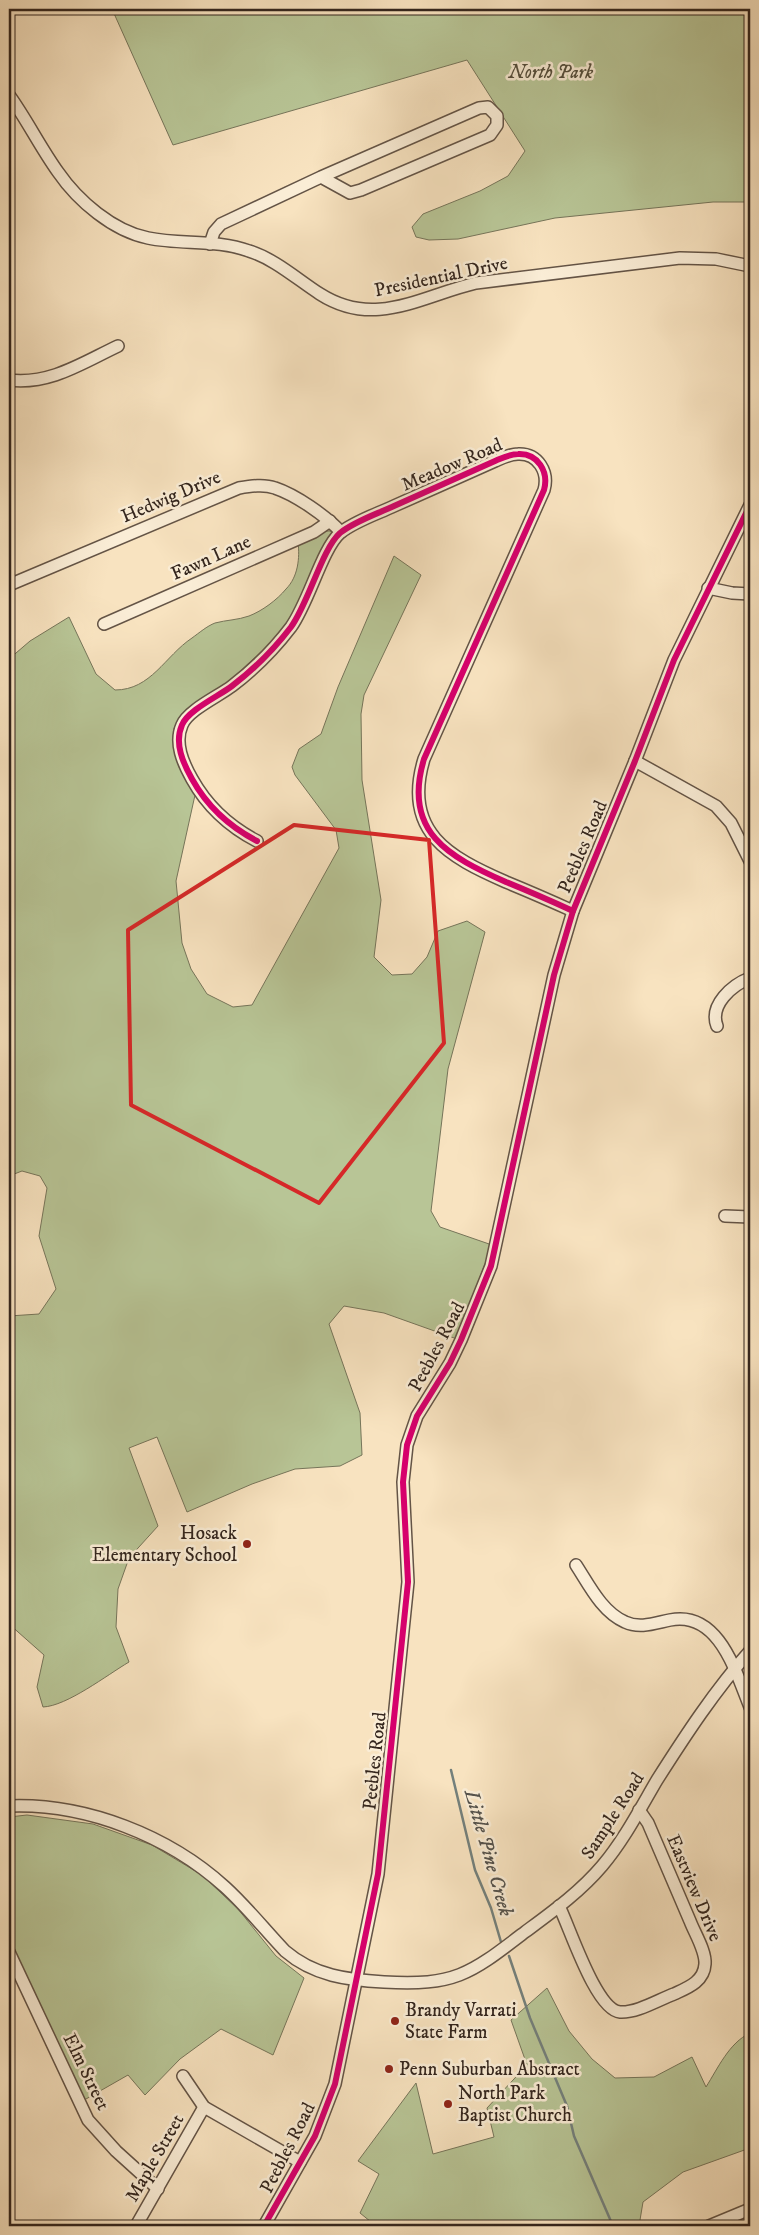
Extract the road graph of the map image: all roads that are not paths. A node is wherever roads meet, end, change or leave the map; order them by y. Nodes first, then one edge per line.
1 (9, 95) edge
2 (321, 177) junction
3 (210, 244) junction
4 (750, 266) edge
5 (118, 346) dead end
6 (9, 380) edge
7 (750, 505) edge
8 (330, 520) junction
9 (341, 532) junction
10 (9, 584) edge
11 (708, 588) junction
12 (750, 594) edge
13 (104, 624) dead end
14 (635, 761) junction
15 (257, 841) dead end
16 (750, 861) edge
17 (573, 911) junction
18 (750, 978) edge
19 (717, 1026) dead end
20 (725, 1216) dead end
21 (750, 1217) edge
22 (576, 1565) dead end
23 (750, 1651) edge
24 (735, 1668) junction
25 (750, 1707) edge
26 (9, 1806) edge
27 (639, 1810) junction
28 (559, 1906) junction
29 (9, 1952) edge
30 (356, 1980) junction
31 (183, 2076) dead end
32 (204, 2107) junction
33 (300, 2162) junction
34 (158, 2189) junction
35 (750, 2209) edge
36 (136, 2226) edge
37 (264, 2226) edge
38 (709, 2226) edge

1 - 3 street, Presidential Drive
2 - 2 street
2 - 3 street
3 - 4 street, Presidential Drive
5 - 6 street
7 - 11 street, Peebles Road
8 - 9 street, Hedwig Drive
8 - 10 street, Hedwig Drive
8 - 13 street, Fawn Lane
9 - 15 street, Meadow Road
9 - 17 street, Meadow Road
11 - 12 street
11 - 14 street, Peebles Road
14 - 16 street
14 - 17 street, Peebles Road
17 - 30 street, Peebles Road
18 - 19 street
20 - 21 street
22 - 24 street
23 - 24 street, Sample Road
24 - 25 street
24 - 27 street, Sample Road
26 - 30 street, Sample Road
27 - 28 street, Sample Road
27 - 28 street, Eastview Drive
28 - 30 street, Sample Road
29 - 34 street, Elm Street
30 - 33 street, Peebles Road
31 - 32 street
32 - 33 street
32 - 34 street, Maple Street
33 - 37 street, Peebles Road
34 - 36 street, Maple Street
35 - 38 street

